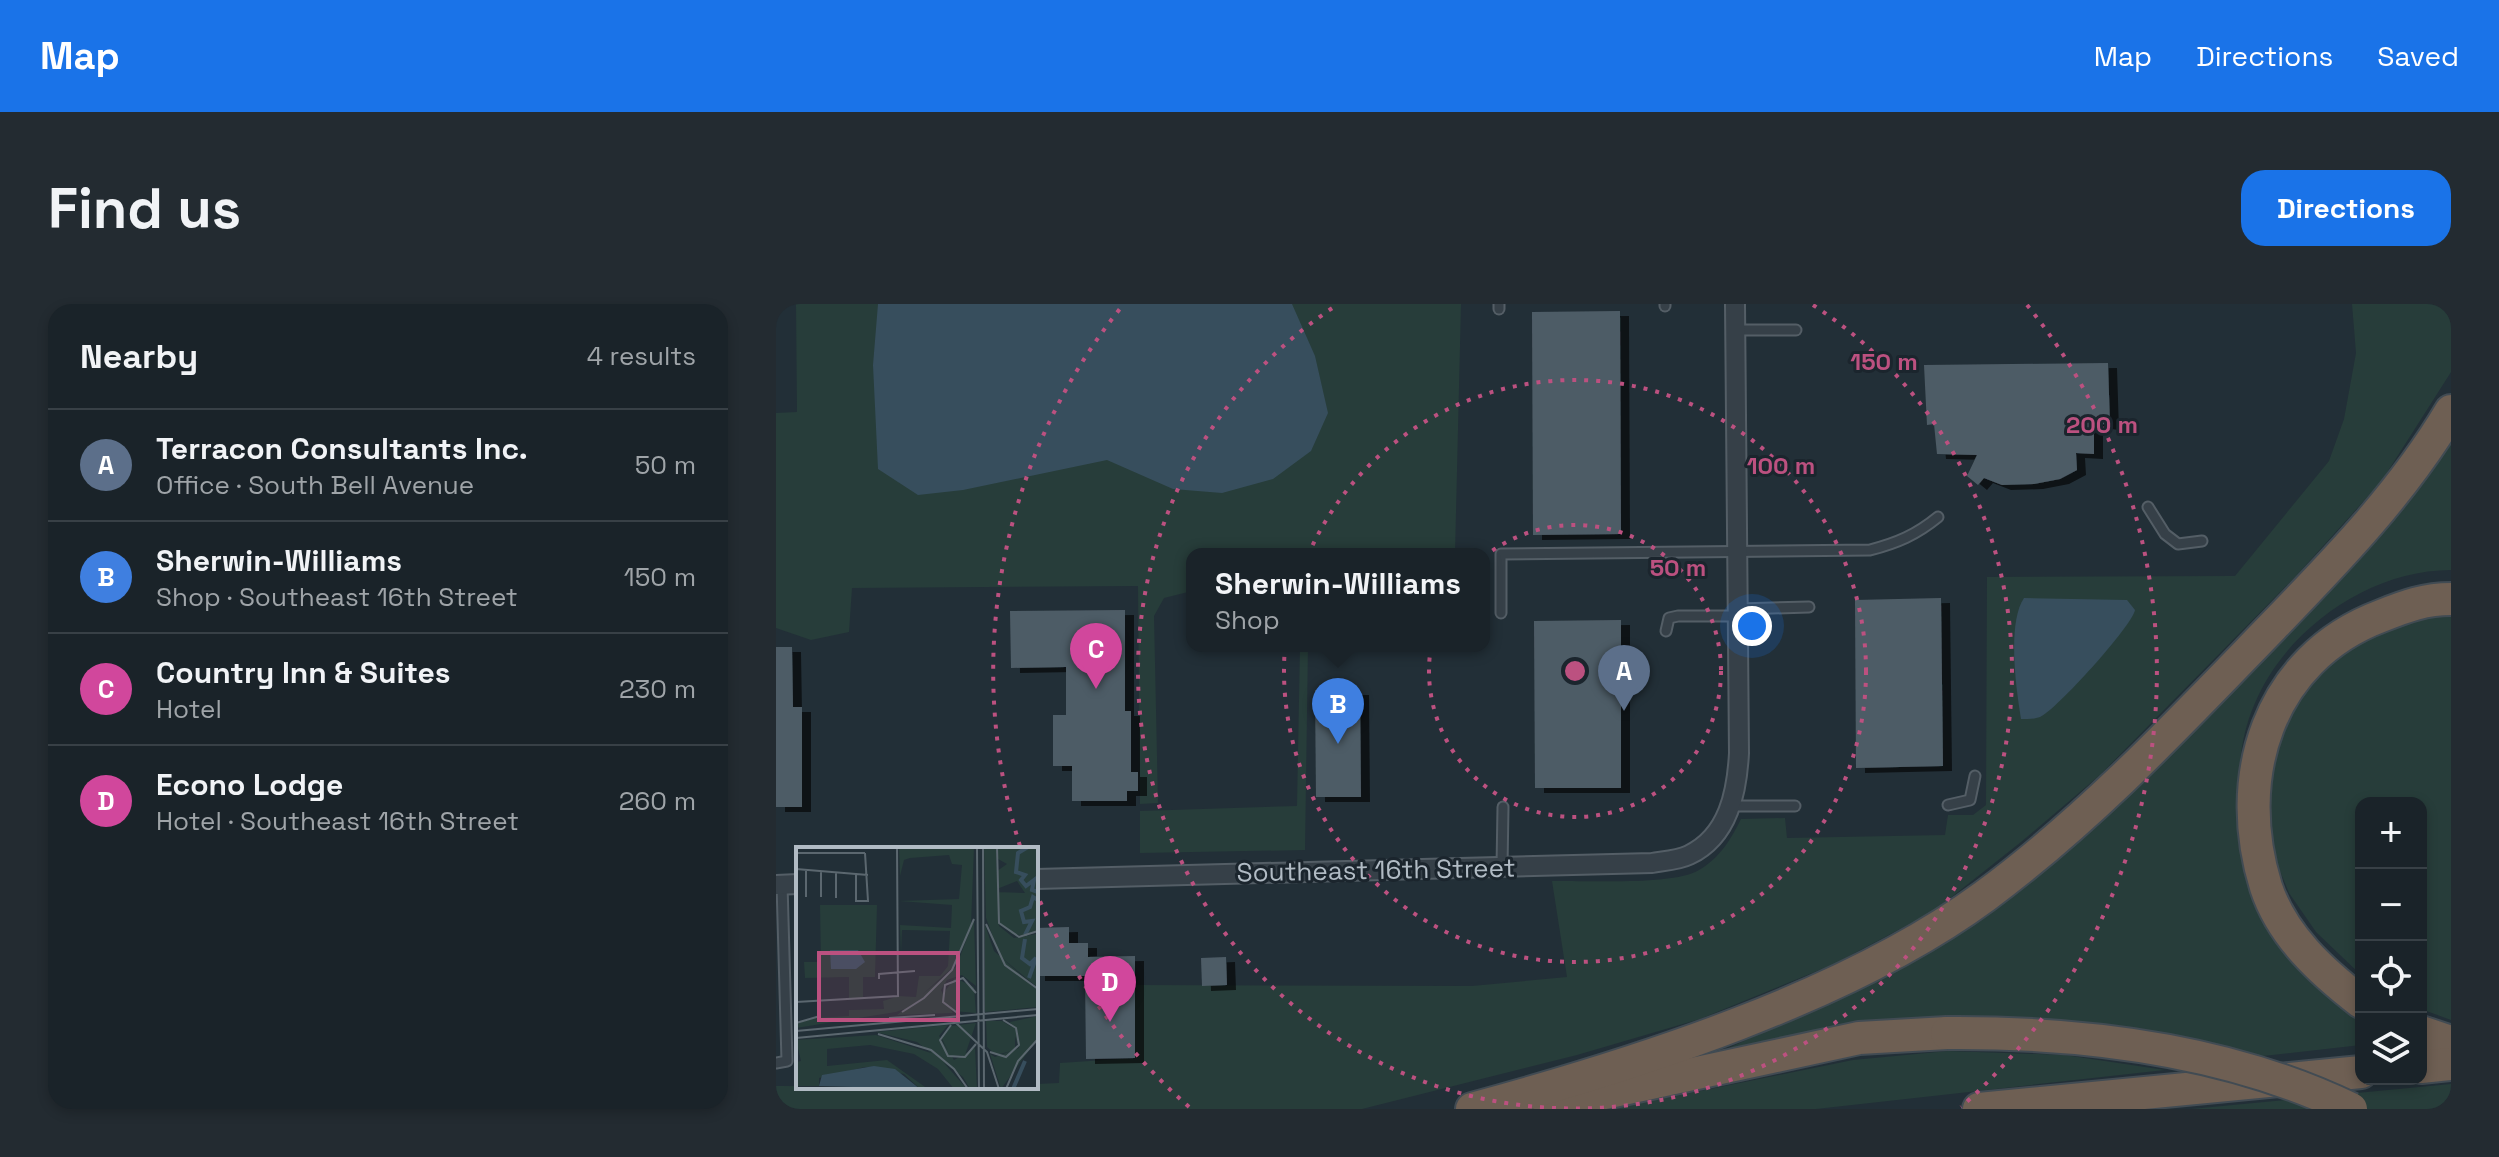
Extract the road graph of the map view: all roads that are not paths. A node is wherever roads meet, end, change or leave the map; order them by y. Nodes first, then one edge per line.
1 (1735, 304) edge
2 (1735, 330) junction
3 (1796, 330) dead end
4 (2451, 411) edge
5 (2148, 507) dead end
6 (1938, 517) dead end
7 (2202, 541) dead end
8 (1737, 554) junction
9 (2451, 599) edge
10 (1809, 607) dead end
11 (1738, 612) junction
12 (1501, 613) dead end
13 (1666, 631) dead end
14 (1975, 776) dead end
15 (1948, 805) dead end
16 (1731, 806) junction
17 (1795, 806) dead end
18 (1503, 807) dead end
19 (1502, 867) junction
20 (1038, 879) edge
21 (785, 884) edge
22 (2355, 997) edge
23 (2427, 1034) edge
24 (2451, 1042) edge
25 (776, 1063) edge
26 (2451, 1064) edge
27 (2427, 1066) edge
28 (2355, 1073) edge
29 (1472, 1109) edge
30 (1533, 1109) edge
31 (1979, 1109) edge
32 (2351, 1109) edge

1 - 2 street
2 - 3 lane
2 - 8 street
4 - 29 highway
5 - 7 lane
6 - 8 lane
8 - 11 street
8 - 12 lane
9 - 22 highway
10 - 11 lane
11 - 13 lane
11 - 16 street
14 - 15 lane
16 - 17 lane
16 - 19 street, Southeast 16th Street
18 - 19 lane
19 - 20 street, Southeast 16th Street
21 - 25 lane
23 - 24 highway
26 - 27 highway
28 - 31 highway
30 - 32 highway, bridge

